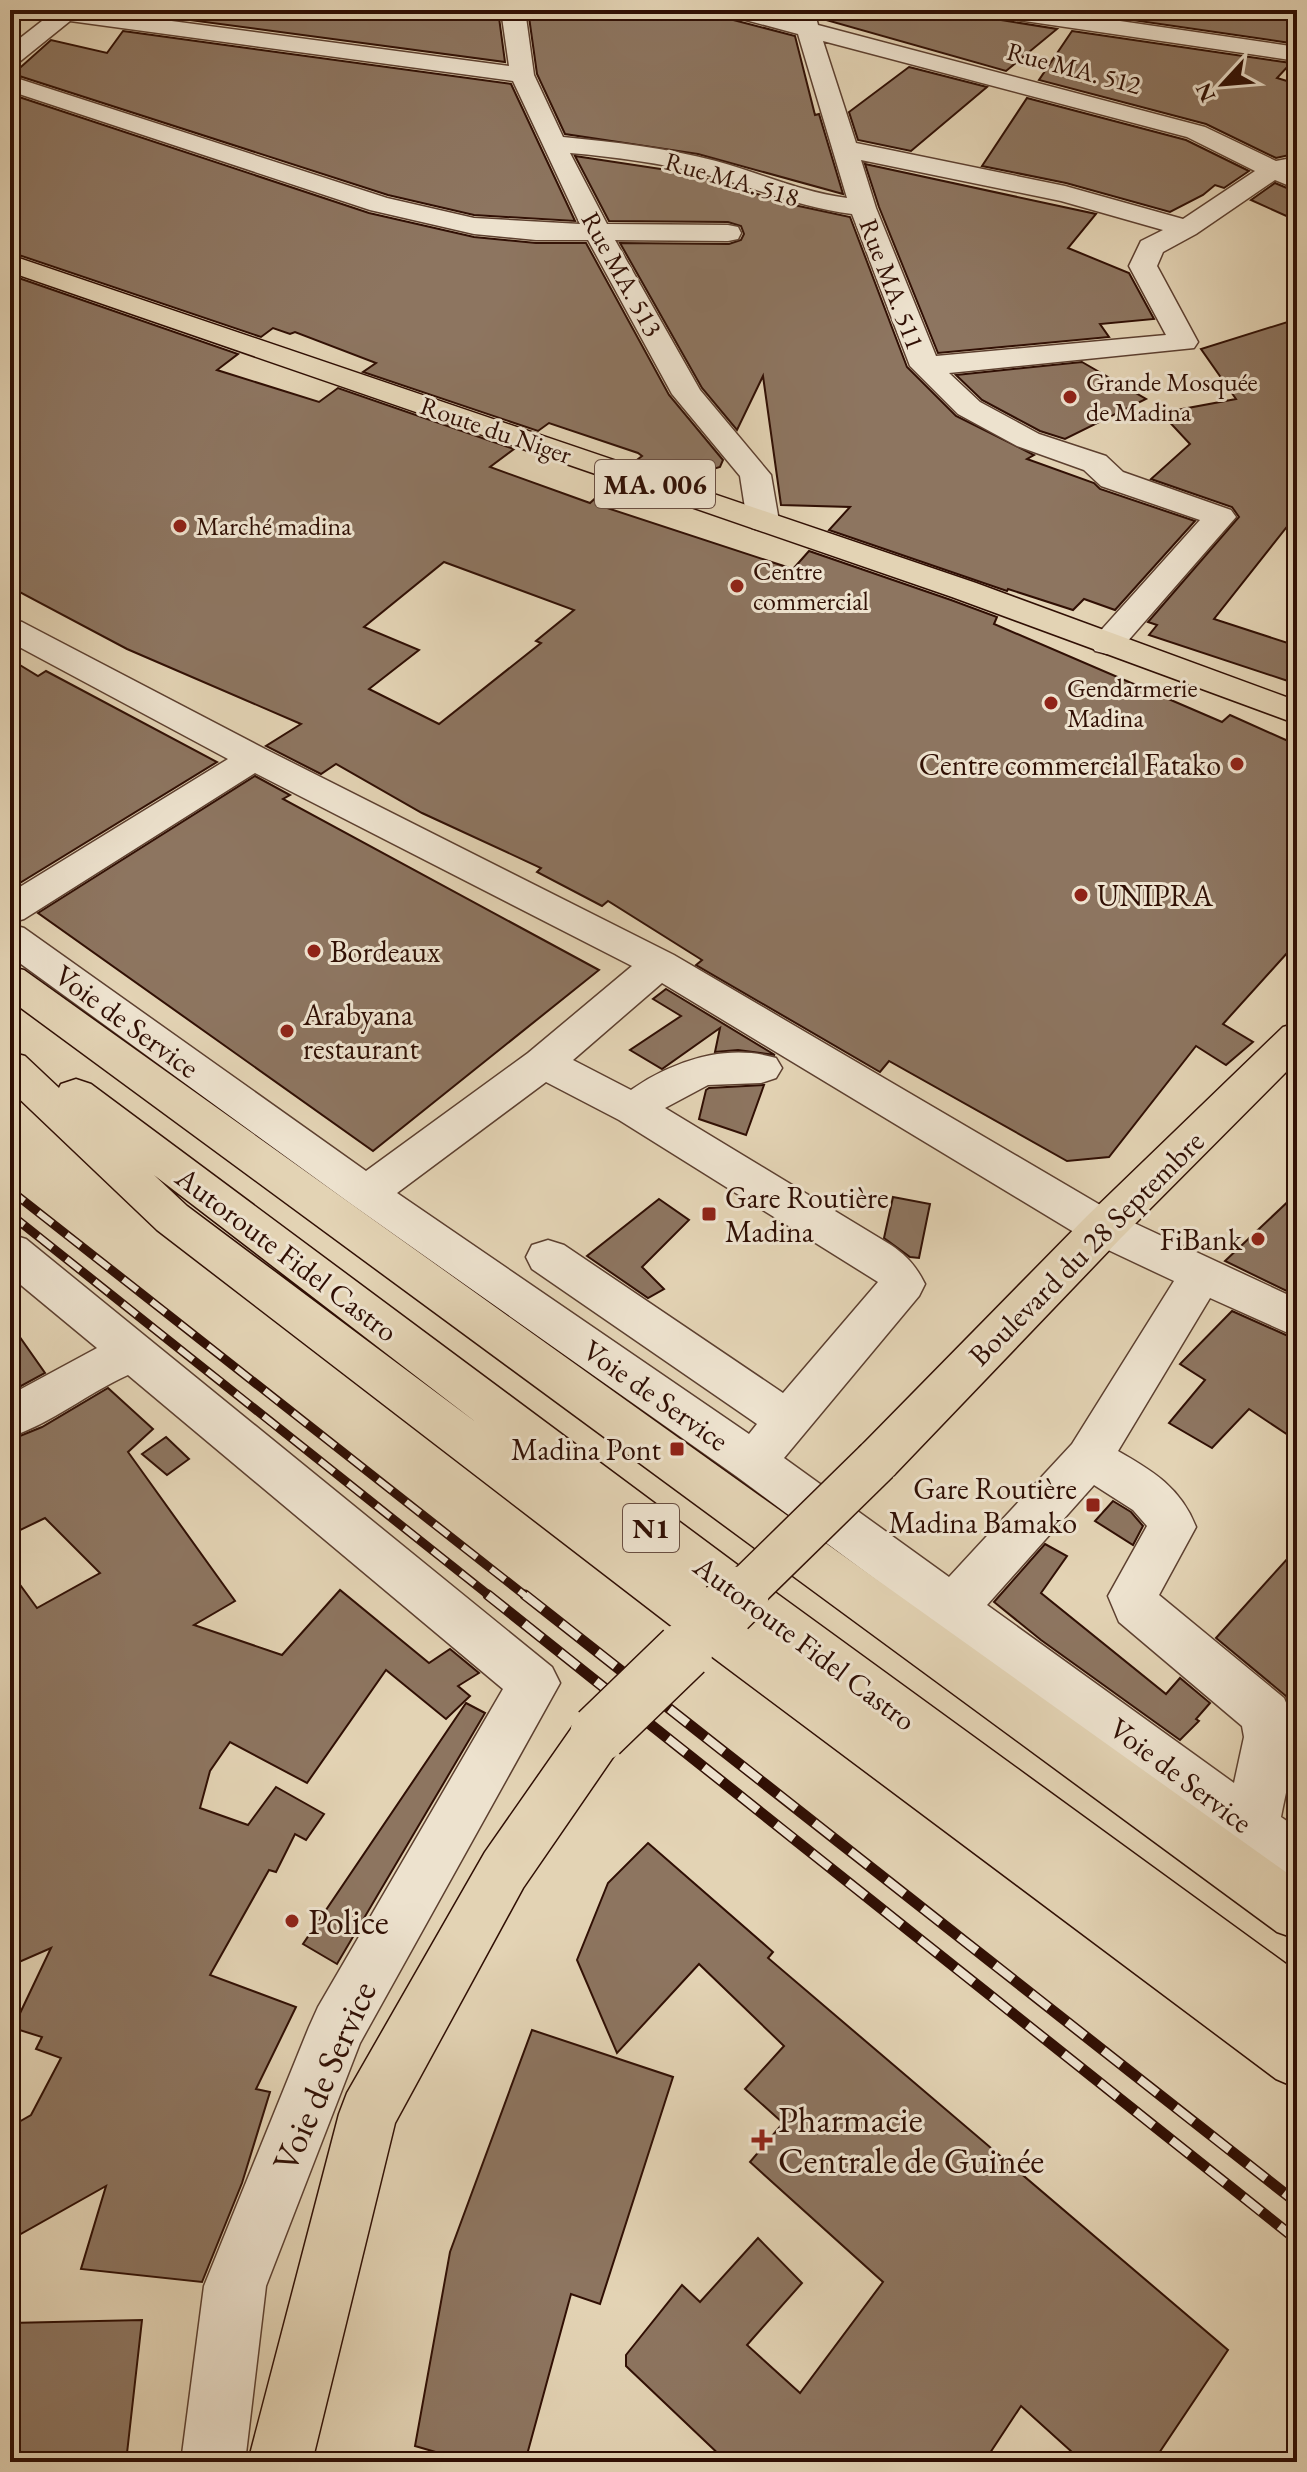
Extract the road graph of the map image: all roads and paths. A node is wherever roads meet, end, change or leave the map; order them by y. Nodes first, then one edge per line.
1 (513, 10) edge
2 (735, 10) edge
3 (986, 10) edge
4 (998, 10) edge
5 (68, 12) edge
6 (804, 19) edge
7 (1297, 54) edge
8 (10, 58) edge
9 (522, 75) junction
10 (1014, 82) junction
11 (10, 83) edge
12 (553, 144) junction
13 (847, 149) junction
14 (1290, 172) edge
15 (863, 208) junction
16 (1187, 228) junction
17 (728, 233) dead end
18 (598, 234) junction
19 (10, 263) edge
20 (925, 366) junction
21 (763, 521) junction
22 (10, 629) edge
23 (1107, 644) junction
24 (1297, 713) edge
25 (254, 758) junction
26 (10, 910) edge
27 (10, 937) edge
28 (660, 964) junction
29 (10, 980) edge
30 (1297, 1037) edge
31 (10, 1045) edge
32 (543, 1063) junction
33 (10, 1066) edge
34 (761, 1068) dead end
35 (634, 1109) junction
36 (366, 1193) junction
37 (1103, 1228) junction
38 (10, 1251) edge
39 (548, 1257) dead end
40 (1201, 1274) junction
41 (1297, 1319) edge
42 (133, 1352) junction
43 (10, 1418) edge
44 (787, 1420) junction
45 (1089, 1458) junction
46 (753, 1462) junction
47 (954, 1607) junction
48 (707, 1628) junction
49 (1252, 1828) junction
50 (1297, 1860) edge
51 (1297, 1913) edge
52 (1297, 2006) edge
53 (1297, 2059) edge
54 (213, 2462) edge
55 (280, 2462) edge

1 - 9 street, Rue MA. 513
2 - 6 street, Rue MA. 512
3 - 10 street
4 - 7 street
5 - 8 street
5 - 9 street
6 - 10 street, Rue MA. 512
6 - 13 street, Rue MA. 511
9 - 12 street, Rue MA. 513
10 - 14 street, Rue MA. 512
11 - 18 street
12 - 15 street, Rue MA. 518
12 - 18 street, Rue MA. 513
13 - 15 street, Rue MA. 511
13 - 16 street
14 - 16 street
15 - 20 street, Rue MA. 511
16 - 20 street
17 - 18 street
18 - 21 street, Rue MA. 513
19 - 21 main road, Route du Niger / MA. 006
20 - 23 street, Rue MA. 511
21 - 23 main road, Route du Niger / MA. 006
22 - 25 street
23 - 24 main road, Route du Niger / MA. 006
25 - 26 street
25 - 28 street
27 - 36 street, Voie de Service
28 - 32 street
28 - 37 street
29 - 51 main road, Autoroute Fidel Castro / N1
30 - 37 main road, Boulevard du 28 Septembre
31 - 52 main road, Autoroute Fidel Castro / N1
32 - 35 street
32 - 36 street
33 - 48 main road
34 - 35 street
35 - 44 street
36 - 46 street, Voie de Service
37 - 40 street
37 - 48 main road, Boulevard du 28 Septembre, bridge
38 - 42 street, Voie de Service
39 - 44 street
40 - 41 street
40 - 45 street
42 - 43 street
42 - 54 street, Voie de Service
44 - 46 street
45 - 47 street
45 - 49 street
46 - 47 street, Voie de Service
47 - 49 street, Voie de Service
48 - 53 main road
48 - 55 main road, Boulevard du 28 Septembre, bridge
49 - 50 street, Voie de Service

